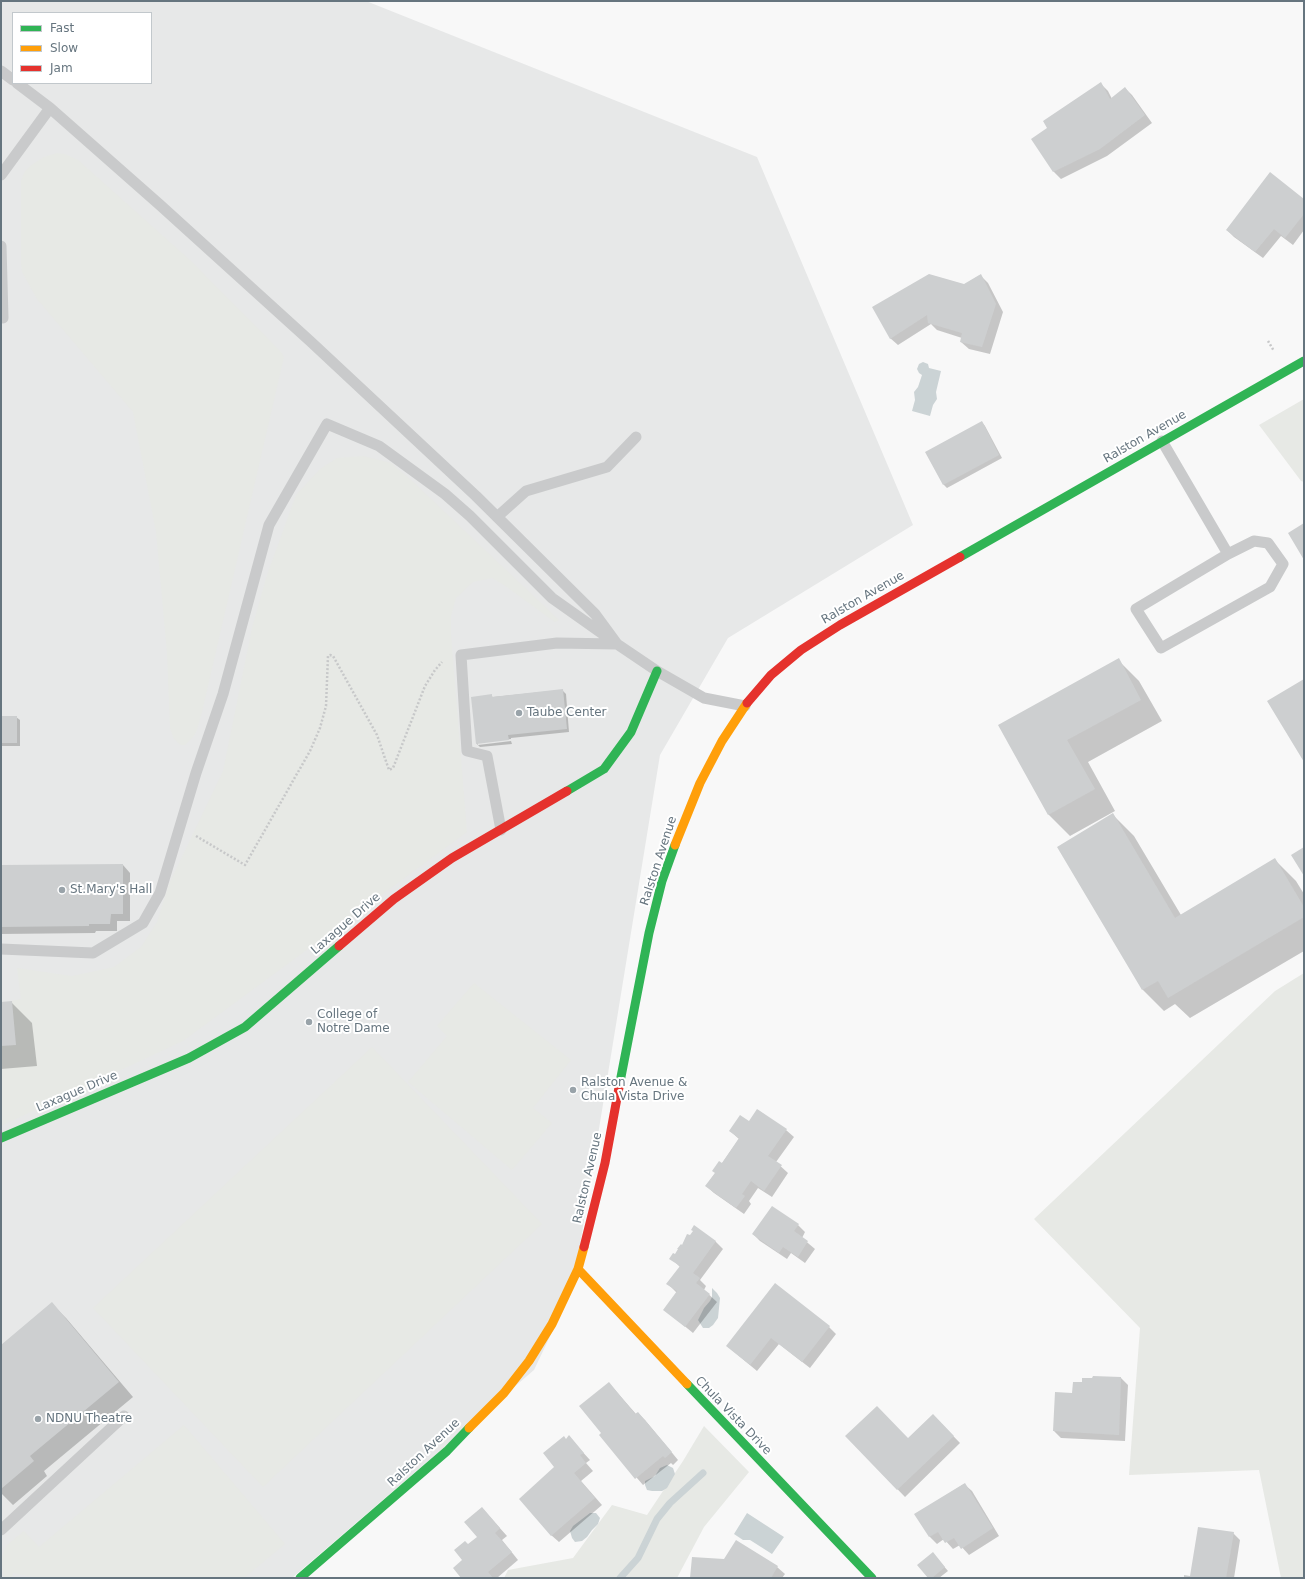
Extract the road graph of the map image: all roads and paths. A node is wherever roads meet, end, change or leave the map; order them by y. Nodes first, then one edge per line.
1 (1, 71) edge
2 (12, 79) edge
3 (18, 84) edge
4 (50, 108) junction
5 (1, 175) edge
6 (1, 246) edge
7 (3, 318) dead end
8 (1304, 361) edge
9 (636, 437) dead end
10 (1162, 441) junction
11 (497, 517) junction
12 (1228, 554) junction
13 (617, 644) junction
14 (461, 655) junction
15 (657, 671) junction
16 (745, 706) junction
17 (181, 826) junction
18 (501, 830) junction
19 (1, 949) edge
20 (1, 1138) edge
21 (578, 1269) junction
22 (124, 1416) dead end
23 (1, 1530) edge
24 (300, 1578) edge
25 (872, 1578) edge

1 - 2 lane
3 - 4 lane
4 - 5 lane
4 - 11 lane
6 - 7 lane
8 - 10 main road, Ralston Avenue
9 - 11 lane
10 - 12 lane
10 - 16 main road, Ralston Avenue
11 - 13 lane
12 - 12 lane
13 - 14 lane
13 - 15 lane
13 - 17 lane
14 - 17 path
14 - 18 lane
15 - 16 lane
15 - 18 main road, Laxague Drive
16 - 21 main road, Ralston Avenue
17 - 19 lane
18 - 20 main road, Laxague Drive
21 - 24 main road, Ralston Avenue
21 - 25 main road, Chula Vista Drive
22 - 23 lane

